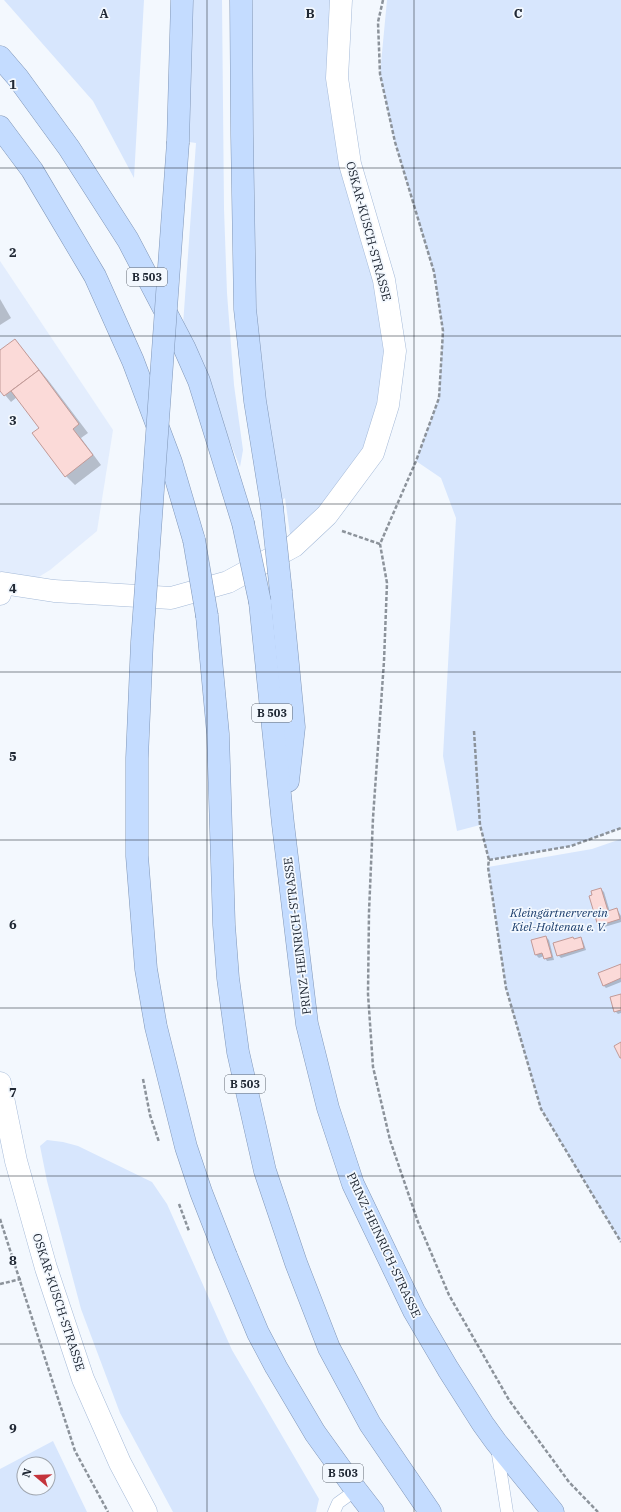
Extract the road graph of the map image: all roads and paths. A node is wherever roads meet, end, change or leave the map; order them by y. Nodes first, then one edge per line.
1 (182, 0) edge
2 (241, 0) edge
3 (342, 0) edge
4 (383, 0) edge
5 (0, 57) edge
6 (0, 127) edge
7 (0, 594) edge
8 (474, 731) dead end
9 (283, 824) junction
10 (621, 828) edge
11 (489, 860) junction
12 (0, 1083) edge
13 (0, 1219) edge
14 (621, 1242) edge
15 (496, 1442) junction
16 (356, 1490) junction
17 (108, 1512) edge
18 (146, 1512) edge
19 (334, 1512) edge
20 (372, 1512) edge
21 (430, 1512) edge
22 (507, 1512) edge
23 (553, 1512) edge
24 (598, 1512) edge

1 - 16 highway, B 503, bridge
2 - 9 highway, bridge
3 - 7 street, OSKAR-KUSCH-STRASSE
4 - 24 path
5 - 9 highway, B 503, bridge
6 - 21 highway, B 503, bridge
8 - 11 path
9 - 15 highway, PRINZ-HEINRICH-STRASSE / B 503
10 - 11 path
11 - 14 path
12 - 18 street, OSKAR-KUSCH-STRASSE
13 - 17 path
15 - 22 lane
15 - 23 highway, PRINZ-HEINRICH-STRASSE / B 503
16 - 19 lane
16 - 20 highway, B 503

